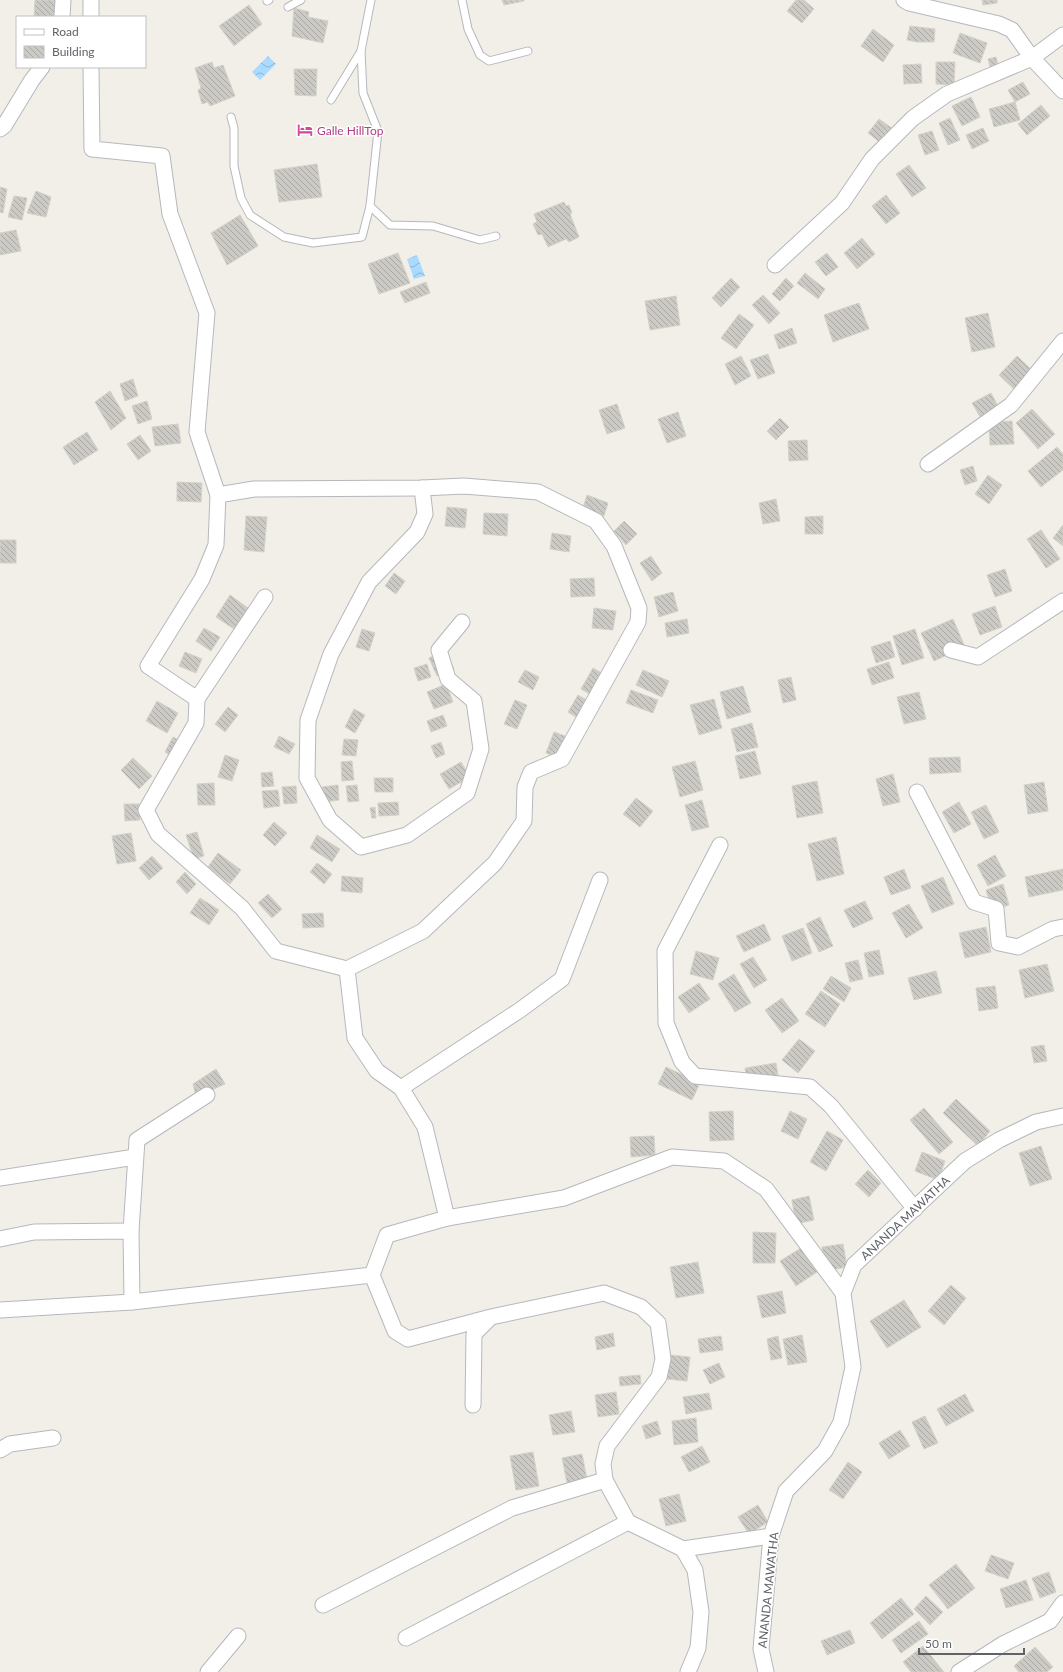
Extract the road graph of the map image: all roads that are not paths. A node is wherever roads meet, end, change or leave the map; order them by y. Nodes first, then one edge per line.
1 (63, 0) edge
2 (91, 0) edge
3 (301, 0) edge
4 (371, 0) edge
5 (462, 0) edge
6 (904, 0) edge
7 (288, 7) dead end
8 (62, 16) edge
9 (91, 16) edge
10 (1063, 35) edge
11 (361, 51) junction
12 (528, 51) dead end
13 (1032, 58) junction
14 (41, 68) edge
15 (91, 68) edge
16 (1063, 91) edge
17 (331, 100) dead end
18 (231, 117) dead end
19 (0, 129) edge
20 (370, 206) junction
21 (496, 236) dead end
22 (775, 265) dead end
23 (1063, 341) edge
24 (928, 464) dead end
25 (422, 488) junction
26 (218, 495) junction
27 (265, 597) dead end
28 (1063, 601) edge
29 (462, 622) dead end
30 (951, 650) dead end
31 (197, 699) junction
32 (917, 792) dead end
33 (720, 845) dead end
34 (600, 880) dead end
35 (1063, 928) edge
36 (347, 969) junction
37 (401, 1088) junction
38 (207, 1095) dead end
39 (1063, 1116) edge
40 (136, 1157) junction
41 (0, 1178) edge
42 (915, 1209) junction
43 (447, 1218) junction
44 (131, 1231) junction
45 (0, 1239) edge
46 (372, 1275) junction
47 (843, 1293) junction
48 (132, 1302) junction
49 (0, 1310) edge
50 (491, 1317) junction
51 (473, 1405) dead end
52 (53, 1438) dead end
53 (0, 1450) edge
54 (605, 1480) junction
55 (628, 1522) junction
56 (771, 1536) junction
57 (683, 1549) junction
58 (1063, 1603) edge
59 (323, 1605) dead end
60 (238, 1636) dead end
61 (406, 1638) dead end
62 (208, 1672) edge
63 (688, 1672) edge
64 (766, 1672) edge
65 (959, 1672) edge

1 - 8 street
2 - 9 street
3 - 7 lane
4 - 11 lane
5 - 12 lane
6 - 13 street
10 - 13 street
11 - 17 lane
11 - 20 lane
13 - 16 street
13 - 22 street
14 - 19 street
15 - 26 street
18 - 20 lane
20 - 21 lane
23 - 24 street
25 - 26 street
25 - 29 street
25 - 36 street
26 - 31 street
27 - 31 street
28 - 30 street
31 - 36 street
32 - 35 street
33 - 42 street
34 - 37 street
36 - 37 street
37 - 43 street
38 - 40 street
39 - 42 street, ANANDA MAWATHA
40 - 41 street
40 - 44 street
42 - 47 street, ANANDA MAWATHA
43 - 46 street
43 - 47 street
44 - 45 street
44 - 48 street
46 - 48 street
46 - 50 street
47 - 56 street, ANANDA MAWATHA
48 - 49 street
50 - 51 street
50 - 54 street
52 - 53 street
54 - 55 street
54 - 59 street
55 - 57 street
55 - 61 street
56 - 57 street
56 - 64 street, ANANDA MAWATHA
57 - 63 street
58 - 65 street
60 - 62 street

